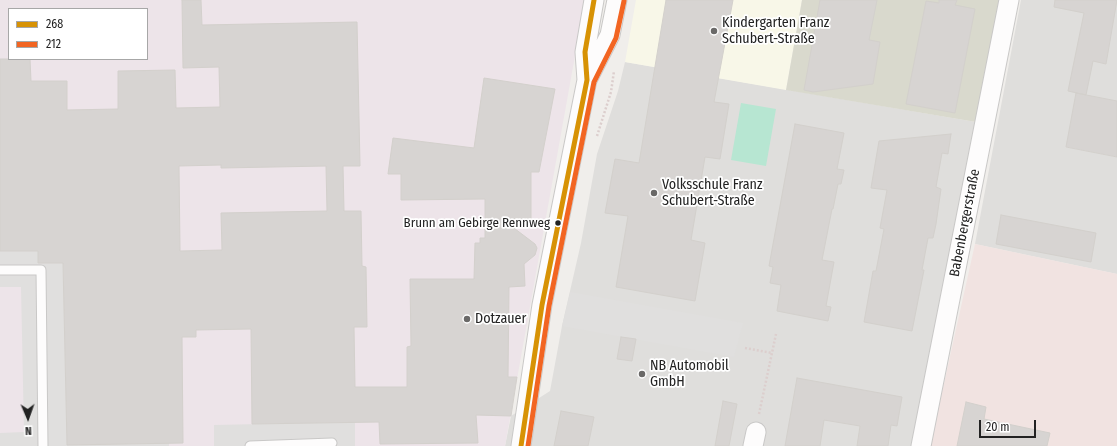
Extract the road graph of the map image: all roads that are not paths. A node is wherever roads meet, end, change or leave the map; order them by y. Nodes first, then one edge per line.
1 (594, 0) edge
2 (617, 0) edge
3 (1009, 0) edge
4 (587, 80) junction
5 (0, 270) edge
6 (332, 443) dead end
7 (42, 446) edge
8 (250, 446) edge
9 (520, 446) edge
10 (921, 446) edge

1 - 4 street
2 - 4 street
3 - 10 street, Babenbergerstraße
4 - 9 street
5 - 7 lane
6 - 8 lane

